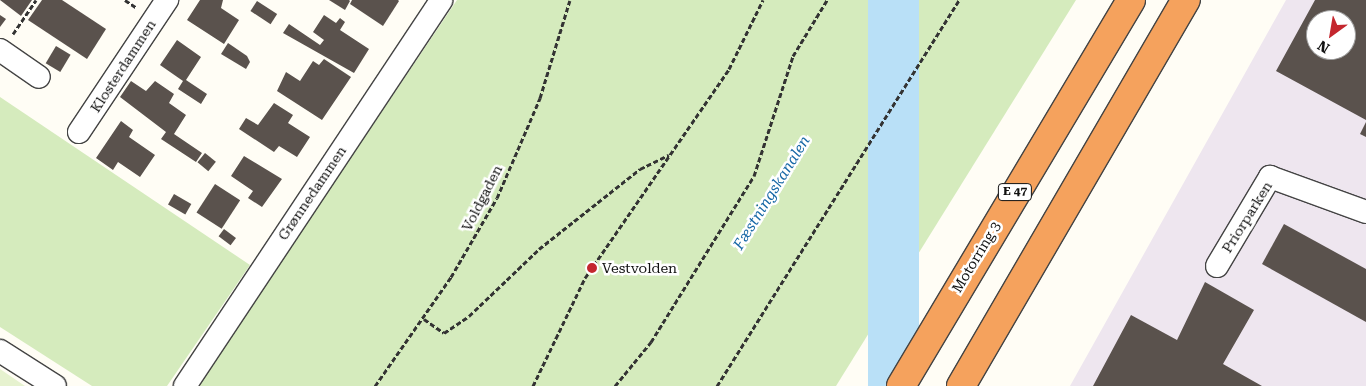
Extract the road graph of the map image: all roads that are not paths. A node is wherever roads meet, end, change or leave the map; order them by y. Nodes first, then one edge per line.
1 (167, 0) edge
2 (441, 0) edge
3 (1131, 0) edge
4 (1186, 0) edge
5 (1, 50) edge
6 (40, 77) dead end
7 (80, 132) dead end
8 (1366, 212) edge
9 (1217, 266) dead end
10 (931, 333) junction
11 (0, 351) edge
12 (55, 386) edge
13 (185, 386) edge
14 (894, 386) edge
15 (901, 386) edge
16 (961, 386) edge

1 - 7 street, Klosterdammen
2 - 13 street, Grønnedammen
3 - 10 highway, Motorring 3 / E 47
4 - 16 highway
5 - 6 street
8 - 9 street, Priorparken
10 - 14 highway
10 - 15 highway, Motorring 3 / E 47
11 - 12 street

